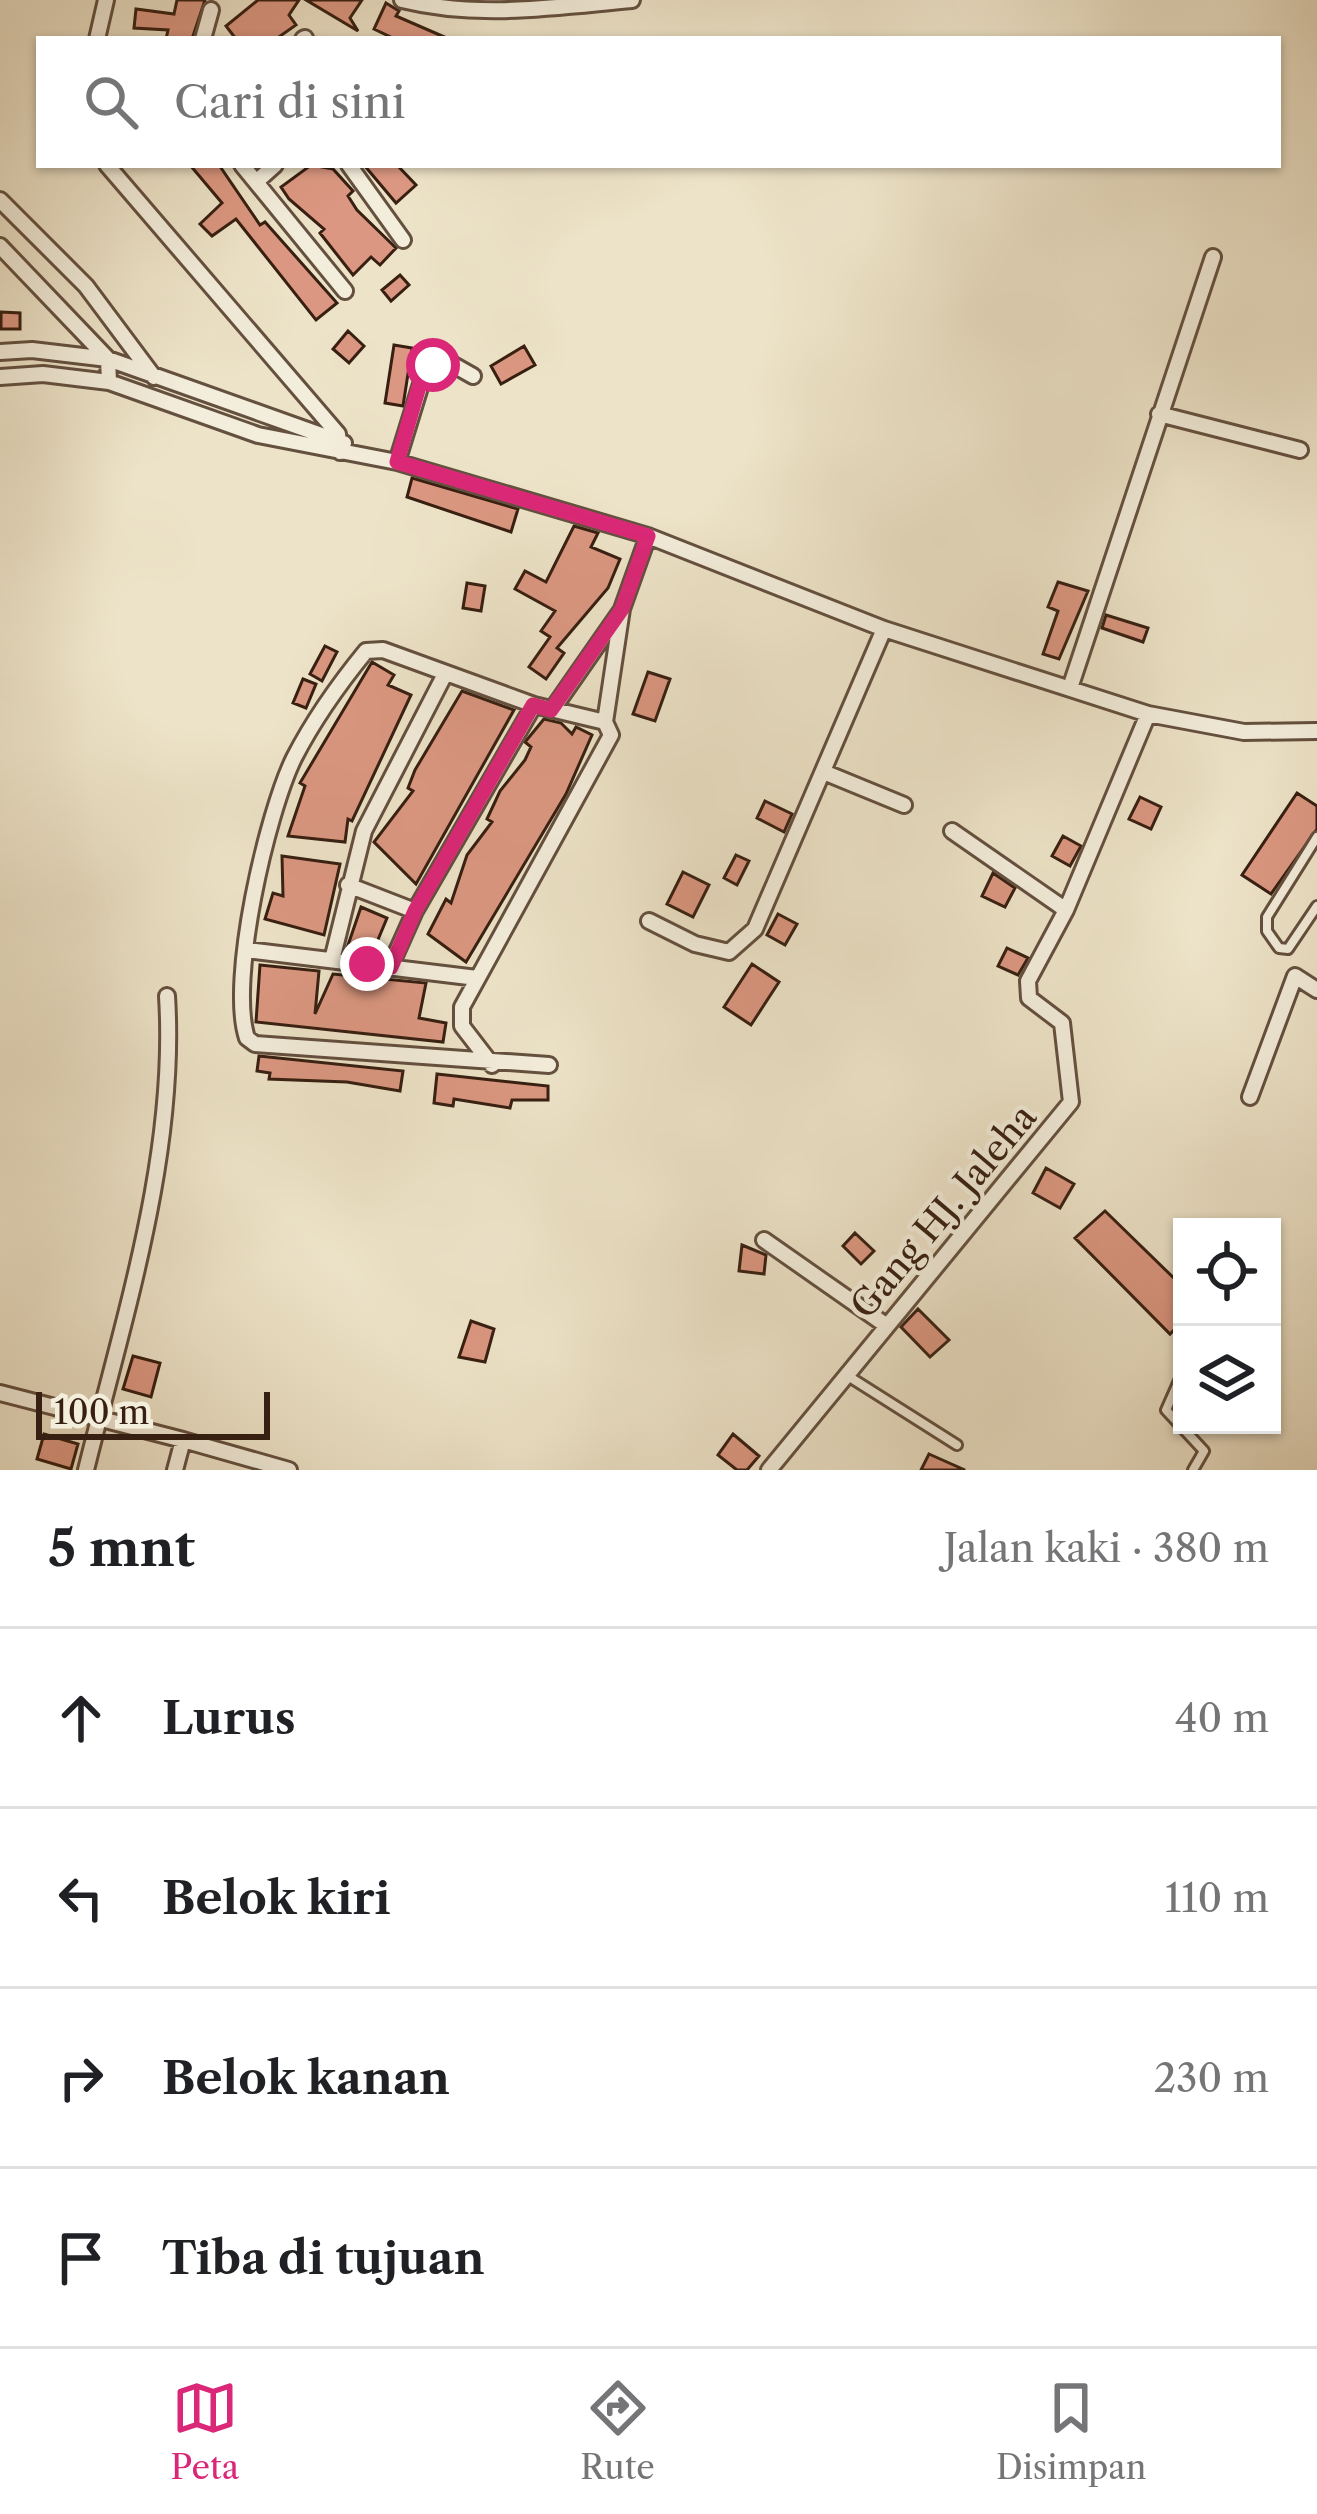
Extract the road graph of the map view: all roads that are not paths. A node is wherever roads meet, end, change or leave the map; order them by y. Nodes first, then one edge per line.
1 (106, 0) edge
2 (402, 0) edge
3 (632, 0) edge
4 (211, 10) dead end
5 (98, 36) edge
6 (204, 36) edge
7 (110, 168) edge
8 (244, 168) edge
9 (272, 168) edge
10 (352, 168) edge
11 (256, 182) junction
12 (0, 200) edge
13 (403, 240) dead end
14 (0, 246) edge
15 (1214, 257) dead end
16 (345, 291) dead end
17 (0, 352) edge
18 (108, 359) junction
19 (473, 376) dead end
20 (0, 377) edge
21 (155, 379) junction
22 (110, 382) junction
23 (158, 402) junction
24 (1159, 414) junction
25 (345, 448) junction
26 (1300, 450) dead end
27 (397, 462) junction
28 (648, 536) junction
29 (622, 609) junction
30 (884, 629) junction
31 (445, 674) junction
32 (1070, 688) junction
33 (533, 705) junction
34 (551, 710) junction
35 (1148, 713) junction
36 (605, 722) junction
37 (1317, 731) edge
38 (826, 773) junction
39 (904, 805) dead end
40 (952, 831) dead end
41 (1317, 837) edge
42 (348, 885) junction
43 (1317, 906) edge
44 (1066, 910) junction
45 (415, 911) junction
46 (649, 921) dead end
47 (247, 950) junction
48 (332, 960) junction
49 (391, 967) junction
50 (477, 978) junction
51 (1317, 989) edge
52 (167, 996) dead end
53 (492, 1065) junction
54 (549, 1065) dead end
55 (1250, 1097) dead end
56 (764, 1240) dead end
57 (887, 1326) junction
58 (846, 1375) junction
59 (0, 1394) edge
60 (99, 1417) junction
61 (1188, 1434) edge
62 (183, 1441) junction
63 (957, 1445) dead end
64 (86, 1470) edge
65 (175, 1470) edge
66 (289, 1470) edge
67 (769, 1470) edge
68 (1193, 1470) edge

1 - 5 street
2 - 3 street
4 - 6 street
7 - 25 street
8 - 11 street
9 - 11 street
10 - 13 street
11 - 16 street
12 - 21 street
14 - 18 street
15 - 24 street
17 - 18 street
18 - 21 street
18 - 22 street
19 - 27 street
20 - 22 street
21 - 23 street
21 - 25 street
22 - 23 street
23 - 25 street
24 - 26 street
24 - 32 street
25 - 27 street
27 - 28 street
28 - 29 street
28 - 30 street
29 - 34 street
29 - 36 street
30 - 32 street
30 - 38 street
31 - 33 street
31 - 42 street
31 - 47 street
32 - 35 street
33 - 34 street
33 - 45 street
34 - 36 street
35 - 37 street
35 - 44 street, Gang HJ. Jaleha
36 - 50 street
38 - 39 street
38 - 46 street
40 - 44 street
41 - 43 lane
42 - 45 street
42 - 48 street
44 - 57 street, Gang HJ. Jaleha
45 - 49 street
47 - 48 street
47 - 53 street
48 - 49 street
49 - 50 street
50 - 53 street
51 - 55 street
52 - 60 street
53 - 54 street
56 - 57 street
57 - 58 street, Gang HJ. Jaleha
58 - 63 lane
58 - 67 street, Gang HJ. Jaleha
59 - 60 street
60 - 62 street
60 - 64 street
61 - 68 lane
62 - 65 street
62 - 66 street

